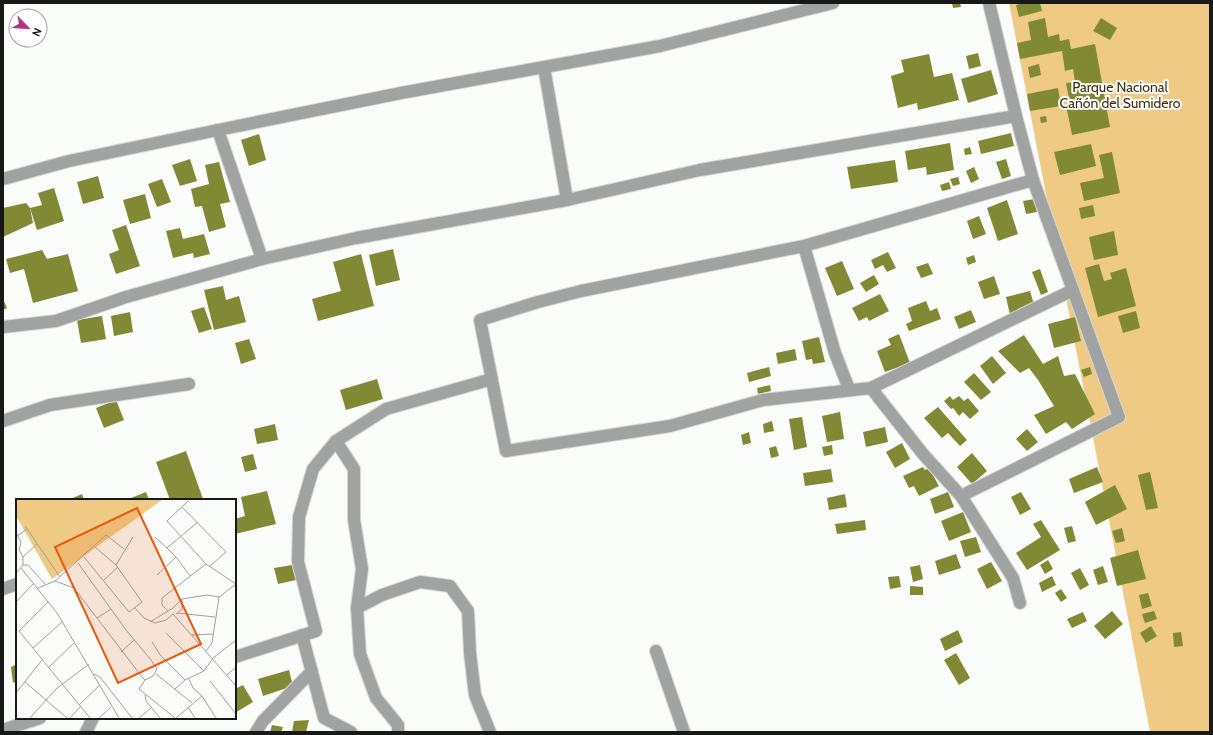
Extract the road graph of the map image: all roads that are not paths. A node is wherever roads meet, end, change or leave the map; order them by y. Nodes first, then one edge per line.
1 (833, 3) edge
2 (990, 3) edge
3 (544, 67) junction
4 (1016, 116) junction
5 (218, 130) junction
6 (3, 179) edge
7 (1033, 180) junction
8 (567, 200) junction
9 (804, 246) junction
10 (262, 259) junction
11 (1073, 290) junction
12 (3, 327) edge
13 (492, 379) junction
14 (189, 384) dead end
15 (871, 388) junction
16 (849, 389) junction
17 (3, 421) edge
18 (336, 440) junction
19 (961, 496) junction
20 (16, 584) edge
21 (3, 589) edge
22 (1020, 603) dead end
23 (356, 608) junction
24 (302, 635) junction
25 (656, 651) dead end
26 (236, 657) edge
27 (312, 671) junction
28 (37, 719) edge
29 (92, 719) edge
30 (3, 730) edge
31 (86, 732) edge
32 (256, 732) edge
33 (351, 732) edge
34 (398, 732) edge
35 (490, 732) edge
36 (684, 732) edge

1 - 3 street
2 - 4 street
3 - 5 street
3 - 8 street
4 - 7 street
4 - 8 street
5 - 6 street
5 - 10 street
7 - 9 street
7 - 11 street
8 - 10 street
9 - 13 street
9 - 16 street
10 - 12 street
11 - 15 street
11 - 19 street
13 - 16 street
13 - 18 street
14 - 17 street
15 - 16 street
15 - 19 street
18 - 23 street
18 - 24 street
19 - 22 street
20 - 21 street
23 - 34 street
23 - 35 street
24 - 26 street
24 - 27 street
25 - 36 street
27 - 32 street
27 - 33 street
28 - 30 street
29 - 31 street

